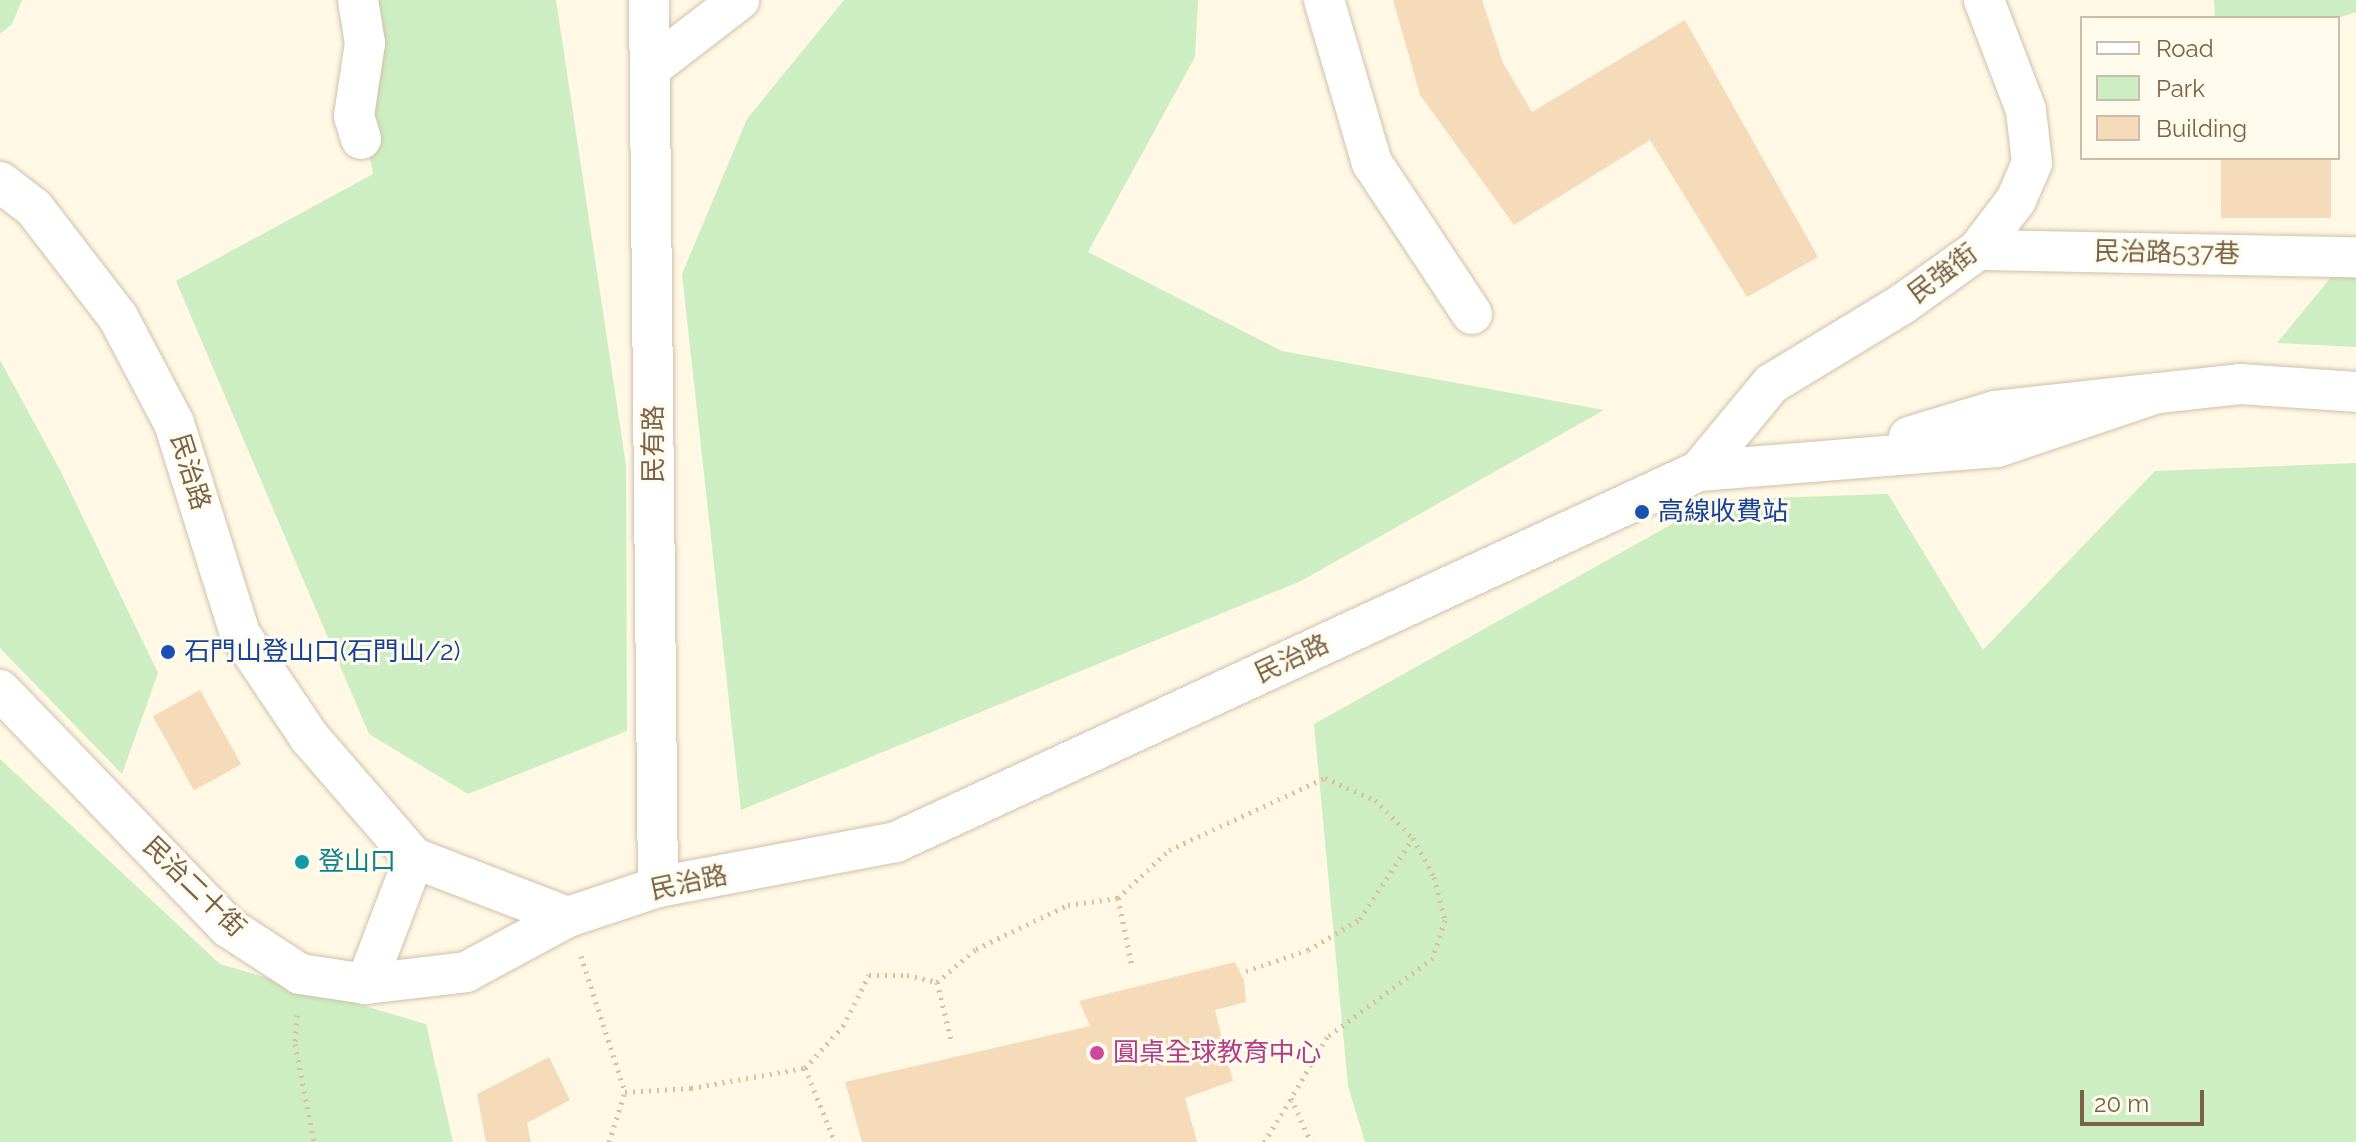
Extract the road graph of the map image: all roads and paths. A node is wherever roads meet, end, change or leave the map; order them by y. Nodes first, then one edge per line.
1 (358, 0) edge
2 (649, 0) edge
3 (739, 0) edge
4 (1324, 0) edge
5 (1984, 0) edge
6 (652, 67) junction
7 (361, 139) dead end
8 (0, 182) edge
9 (1978, 250) junction
10 (2356, 257) edge
11 (1472, 314) dead end
12 (2356, 392) edge
13 (1699, 471) junction
14 (0, 690) edge
15 (1413, 838) junction
16 (414, 858) junction
17 (658, 887) junction
18 (1118, 898) junction
19 (568, 917) junction
20 (1132, 966) dead end
21 (1246, 971) dead end
22 (300, 974) junction
23 (937, 982) junction
24 (366, 984) junction
25 (952, 1044) dead end
26 (805, 1068) junction
27 (625, 1092) junction
28 (1291, 1098) junction
29 (314, 1142) edge
30 (609, 1142) edge
31 (835, 1142) edge
32 (1264, 1142) edge
33 (1311, 1142) edge

1 - 7 street
2 - 6 street, 民有路
3 - 6 street
4 - 11 street
5 - 9 street, 民強街
6 - 17 street, 民有路
8 - 16 street, 民治路
9 - 10 street, 民治路537巷
9 - 13 street, 民強街
12 - 13 street
13 - 17 street, 民治路
14 - 22 street, 民治二十街
15 - 18 path
15 - 21 path
15 - 28 path
16 - 19 street, 民治路
16 - 24 street
17 - 19 street, 民治路
18 - 20 path
18 - 23 path
19 - 24 street, 民治二十街
19 - 27 path
22 - 24 street, 民治二十街
22 - 29 path
23 - 25 path
23 - 26 path
26 - 27 path
26 - 31 path
27 - 30 path
28 - 32 path
28 - 33 path

